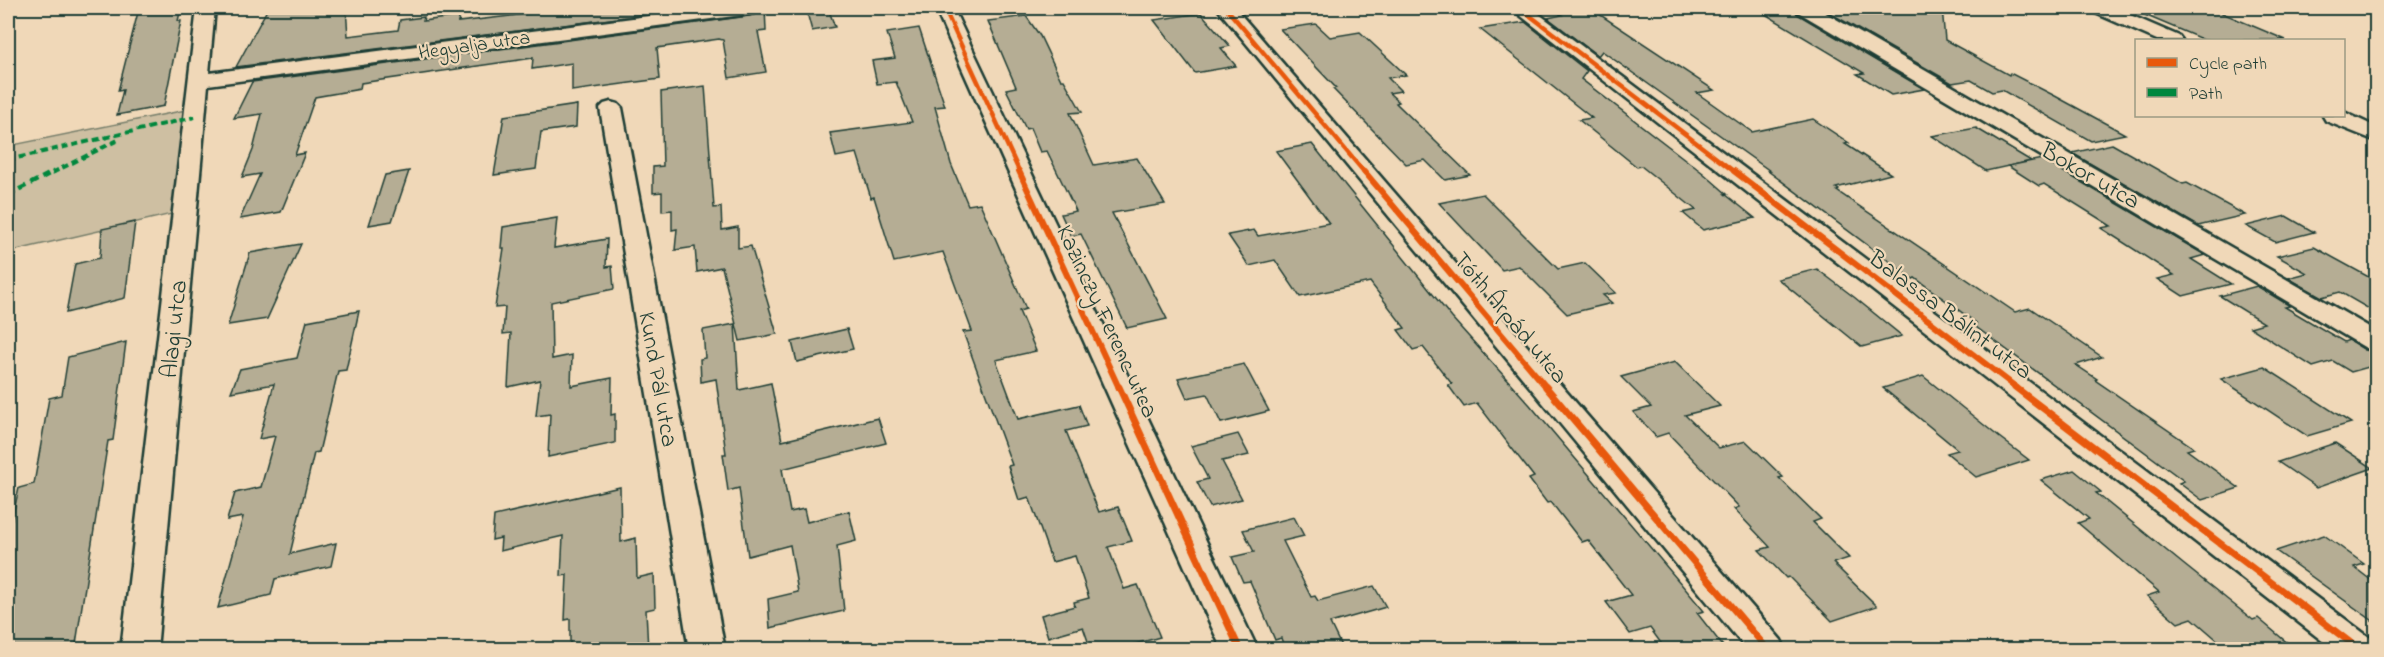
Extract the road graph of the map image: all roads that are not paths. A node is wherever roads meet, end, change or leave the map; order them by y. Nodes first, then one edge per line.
1 (206, 8) edge
2 (749, 8) edge
3 (944, 8) edge
4 (1226, 8) edge
5 (1520, 8) edge
6 (1806, 8) edge
7 (2100, 8) edge
8 (2170, 39) edge
9 (199, 80) junction
10 (611, 108) dead end
11 (2336, 117) edge
12 (2376, 135) edge
13 (2376, 342) edge
14 (139, 650) edge
15 (707, 650) edge
16 (1240, 650) edge
17 (1768, 650) edge
18 (2360, 650) edge

1 - 9 street, Alagi utca
2 - 9 street, Hegyalja utca
3 - 16 street, Kazinczy Ferenc utca
4 - 17 street, Tóth Árpád utca
5 - 18 street, Balassa Bálint utca
6 - 13 street, Bokor utca
7 - 8 street
9 - 14 street, Alagi utca
10 - 15 street, Kund Pál utca
11 - 12 street

